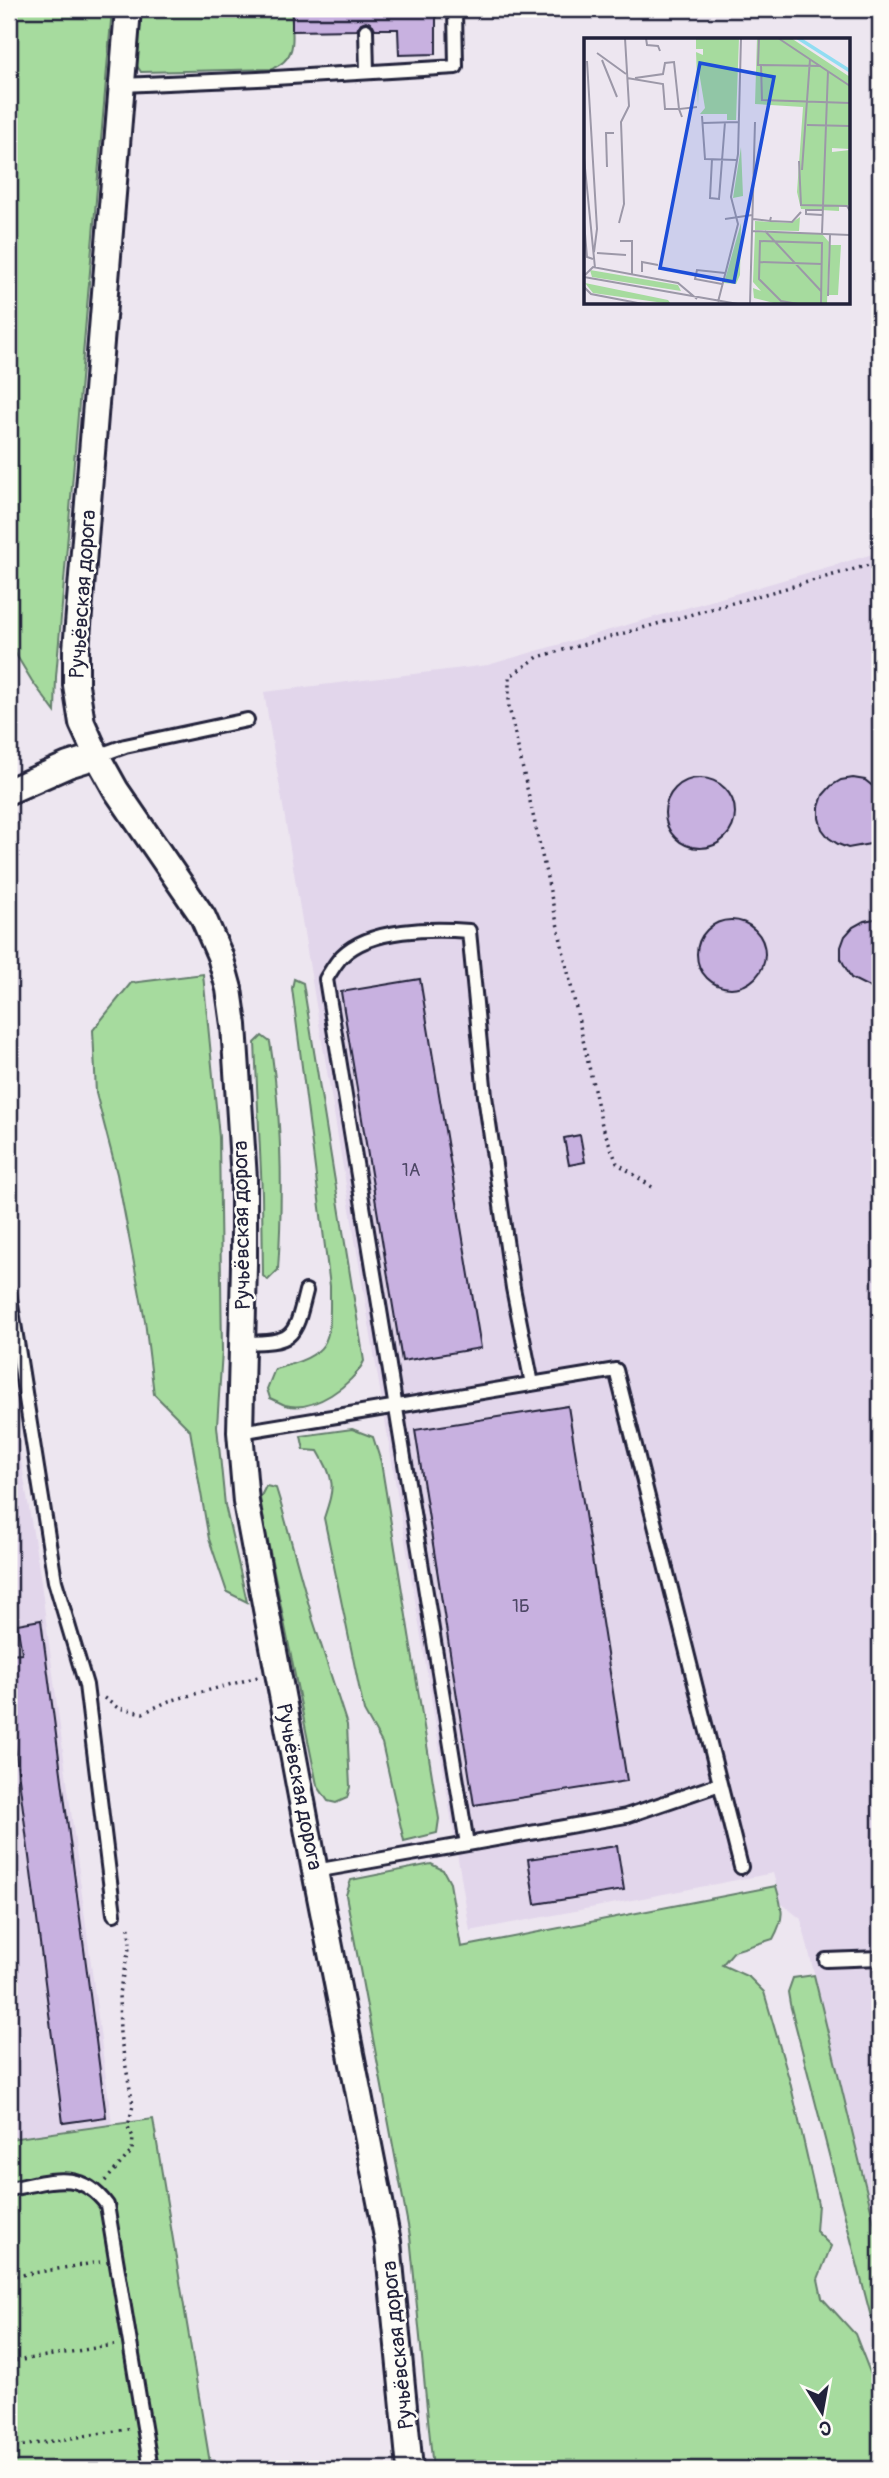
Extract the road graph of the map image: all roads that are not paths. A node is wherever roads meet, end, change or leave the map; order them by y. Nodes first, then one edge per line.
1 (128, 9) edge
2 (455, 9) edge
3 (366, 30) dead end
4 (367, 72) junction
5 (122, 85) junction
6 (247, 720) dead end
7 (97, 756) junction
8 (9, 791) edge
9 (306, 1291) dead end
10 (9, 1292) edge
11 (242, 1343) junction
12 (532, 1384) junction
13 (395, 1407) junction
14 (240, 1432) junction
15 (720, 1784) junction
16 (467, 1844) junction
17 (741, 1867) dead end
18 (314, 1871) junction
19 (114, 1914) road end
20 (880, 1958) edge
21 (826, 1960) dead end
22 (9, 2189) edge
23 (151, 2469) edge
24 (410, 2469) edge

1 - 5 street, Ручьёвская дорога
2 - 4 lane
3 - 4 lane
4 - 5 lane
5 - 7 street, Ручьёвская дорога
6 - 7 lane
7 - 8 street
7 - 11 street, Ручьёвская дорога
9 - 11 lane
10 - 19 lane
11 - 14 street, Ручьёвская дорога
12 - 13 lane
12 - 13 lane
12 - 15 lane
13 - 14 lane
13 - 16 lane
14 - 18 street, Ручьёвская дорога
15 - 16 lane
15 - 17 lane
16 - 18 lane
18 - 24 street, Ручьёвская дорога
20 - 21 lane
22 - 23 lane

